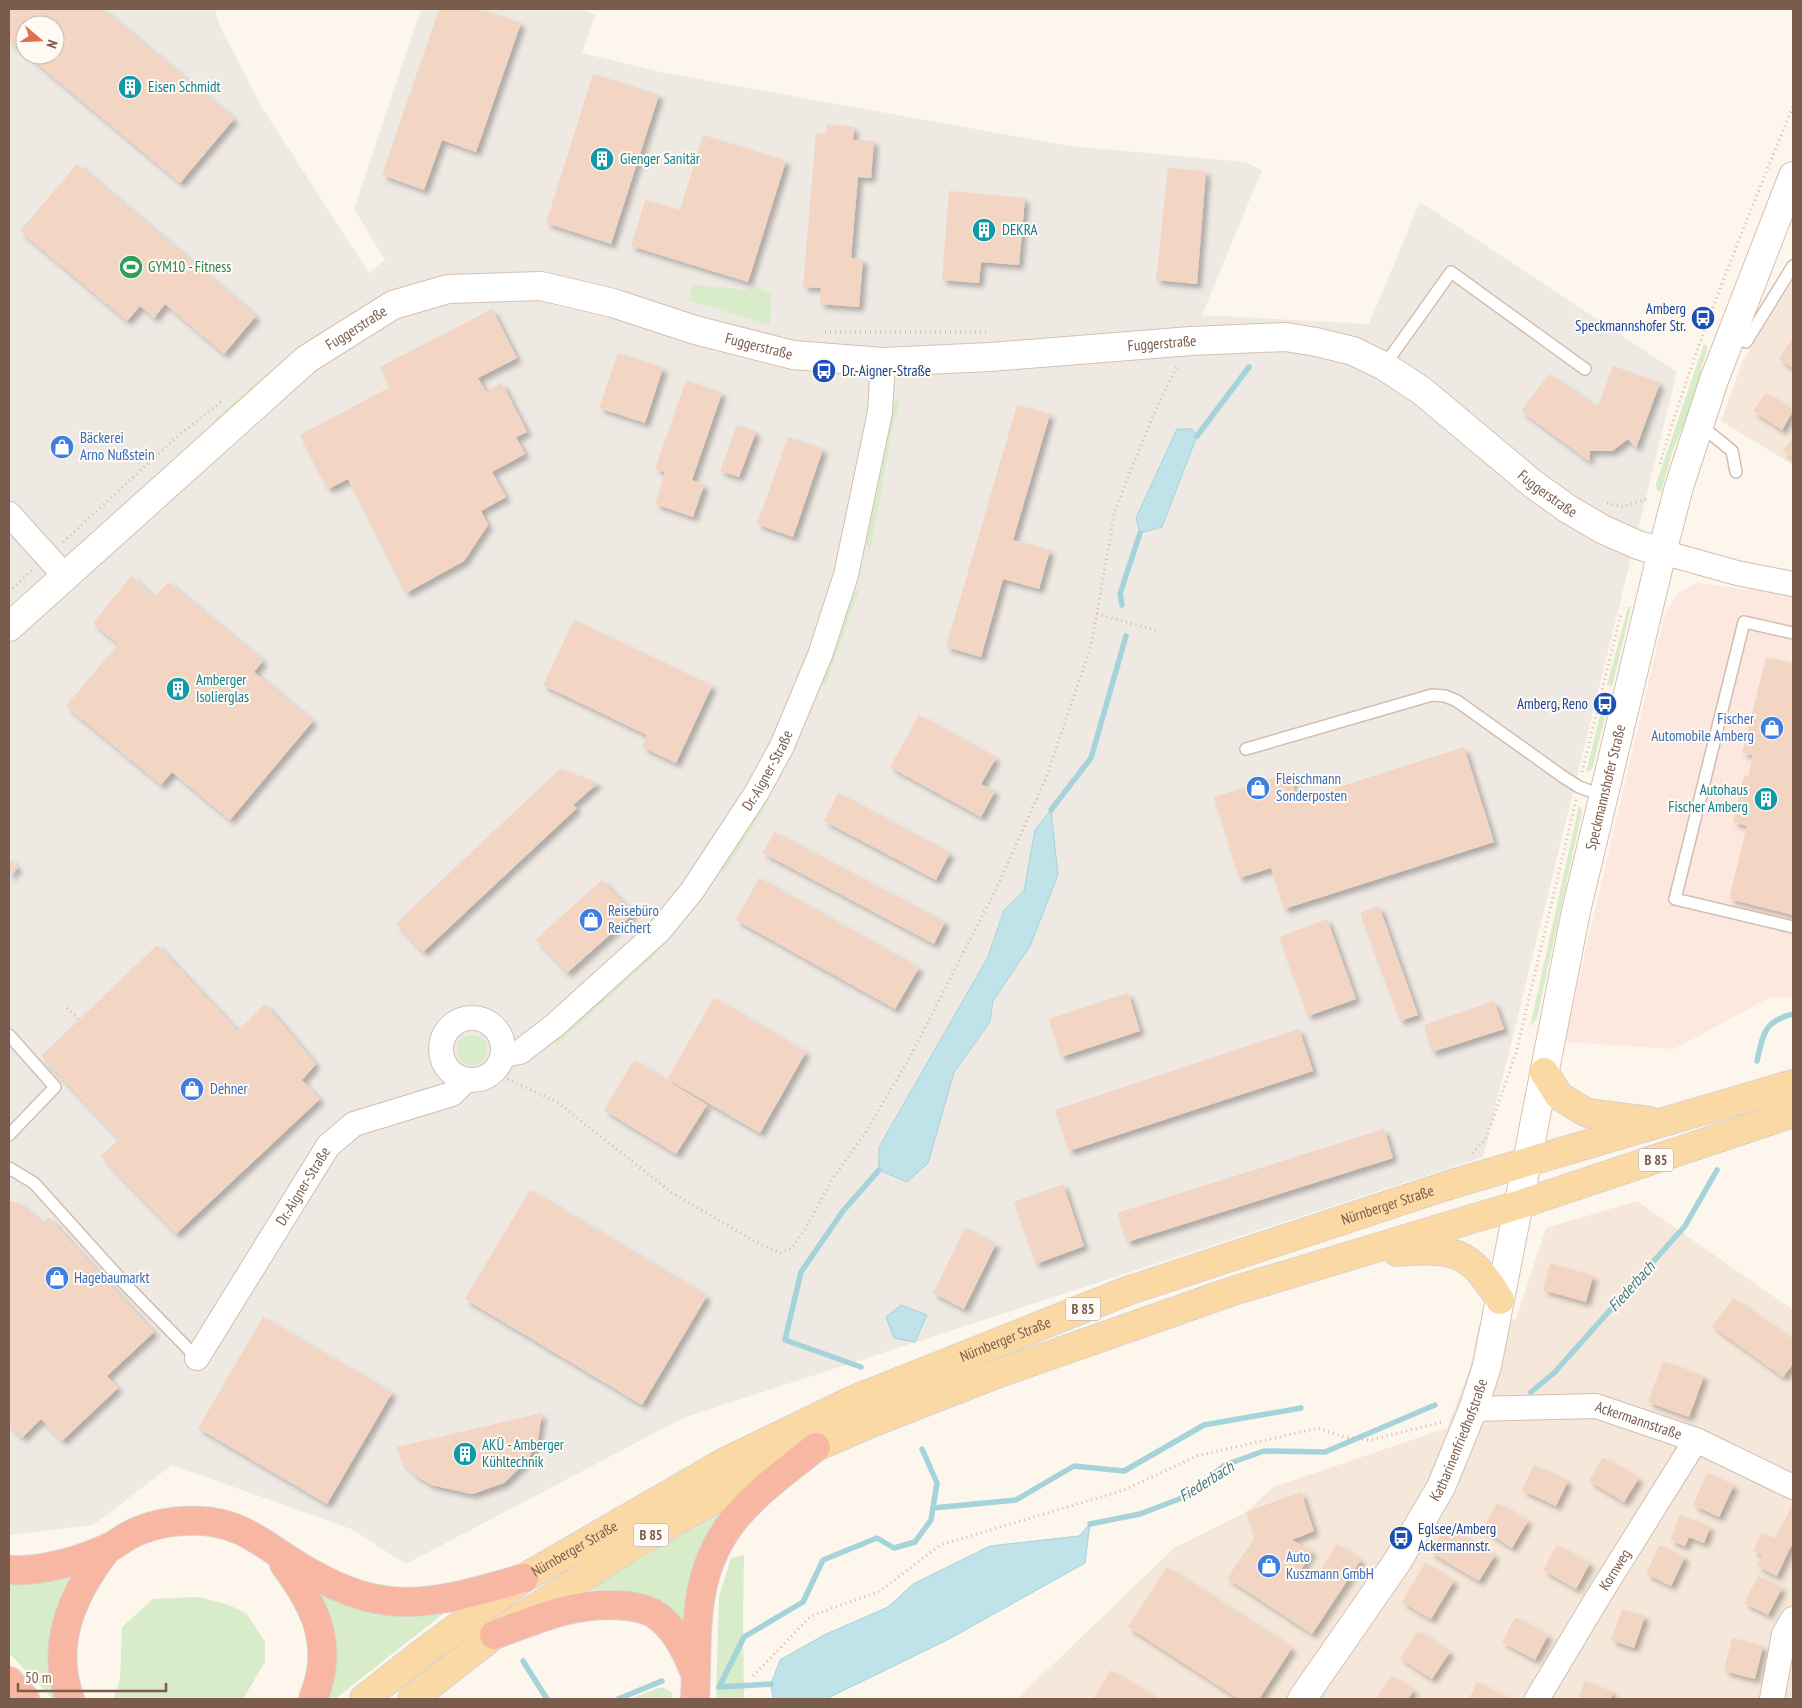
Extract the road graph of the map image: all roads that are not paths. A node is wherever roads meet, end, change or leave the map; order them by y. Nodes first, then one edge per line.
1 (1791, 190) edge
2 (1793, 266) edge
3 (1732, 334) junction
4 (883, 362) junction
5 (1384, 366) junction
6 (1585, 369) dead end
7 (1699, 424) junction
8 (1736, 472) dead end
9 (9, 514) edge
10 (1662, 552) junction
11 (65, 576) junction
12 (1793, 584) edge
13 (9, 627) edge
14 (1793, 633) edge
15 (1246, 749) dead end
16 (1591, 791) junction
17 (1793, 927) edge
18 (9, 1035) edge
19 (498, 1063) junction
20 (1544, 1072) junction
21 (466, 1080) junction
22 (1793, 1084) edge
23 (1793, 1113) edge
24 (1664, 1122) junction
25 (9, 1135) edge
26 (1527, 1162) junction
27 (9, 1168) edge
28 (1518, 1205) junction
29 (1331, 1260) junction
30 (1500, 1300) junction
31 (198, 1358) joint
32 (1471, 1412) junction
33 (1696, 1440) junction
34 (816, 1447) junction
35 (1793, 1487) edge
36 (108, 1548) junction
37 (276, 1552) junction
38 (9, 1570) edge
39 (524, 1578) junction
40 (1793, 1619) edge
41 (494, 1635) junction
42 (9, 1681) edge
43 (696, 1689) edge
44 (25, 1699) edge
45 (70, 1699) edge
46 (313, 1699) edge
47 (364, 1699) edge
48 (412, 1699) edge
49 (1302, 1699) edge
50 (1537, 1699) edge
51 (1772, 1699) edge

1 - 3 street, Speckmannshofer Straße
2 - 3 lane
3 - 7 street, Speckmannshofer Straße
4 - 5 street, Fuggerstraße
4 - 11 street, Fuggerstraße
4 - 19 street, Dr.-Aigner-Straße
5 - 6 lane
5 - 10 street, Fuggerstraße
7 - 8 lane
7 - 10 street, Speckmannshofer Straße
9 - 11 street
10 - 12 street
10 - 16 street, Speckmannshofer Straße
11 - 13 street, Fuggerstraße
14 - 17 lane
15 - 16 lane
16 - 20 street, Speckmannshofer Straße
18 - 25 lane
19 - 21 street, Dr.-Aigner-Straße
19 - 21 street
20 - 24 main road
20 - 26 street, Speckmannshofer Straße
21 - 31 street, Dr.-Aigner-Straße
22 - 24 main road, Nürnberger Straße / B 85
23 - 28 main road, Nürnberger Straße / B 85
24 - 26 main road, Nürnberger Straße / B 85
26 - 28 street, Speckmannshofer Straße
26 - 39 main road, Nürnberger Straße / B 85
27 - 31 lane
28 - 29 main road, Nürnberger Straße / B 85
28 - 30 street, Katharinenfriedhofstraße
29 - 30 main road
29 - 34 main road, Nürnberger Straße / B 85
30 - 32 street, Katharinenfriedhofstraße
32 - 33 street, Ackermannstraße
32 - 49 street, Katharinenfriedhofstraße
33 - 35 street, Ackermannstraße
33 - 50 street, Kornweg
34 - 41 main road, Nürnberger Straße / B 85
34 - 43 highway
36 - 37 highway
36 - 38 highway
36 - 45 highway
37 - 39 highway
37 - 46 highway
39 - 47 main road, Nürnberger Straße / B 85
40 - 51 street
41 - 43 highway
41 - 48 main road, Nürnberger Straße / B 85
42 - 44 highway

